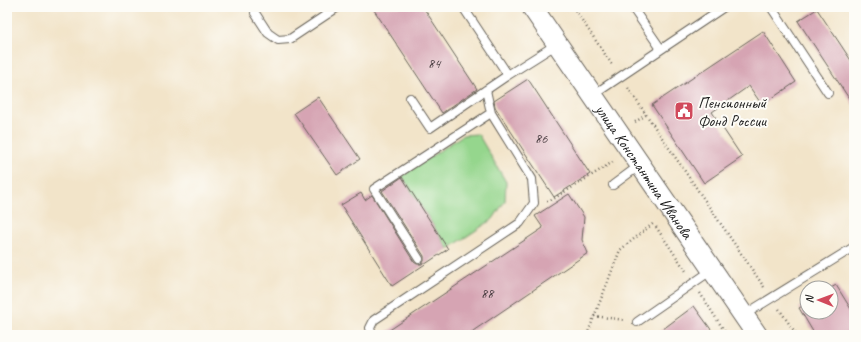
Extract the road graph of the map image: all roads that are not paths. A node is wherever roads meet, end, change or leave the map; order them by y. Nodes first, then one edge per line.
1 (338, 7) edge
2 (463, 7) edge
3 (532, 7) edge
4 (632, 7) edge
5 (724, 7) edge
6 (771, 7) edge
7 (255, 13) dead end
8 (557, 44) junction
9 (661, 49) junction
10 (508, 75) junction
11 (486, 90) junction
12 (828, 93) dead end
13 (593, 95) junction
14 (410, 98) dead end
15 (491, 113) junction
16 (640, 165) junction
17 (613, 185) dead end
18 (854, 247) edge
19 (419, 259) dead end
20 (712, 270) junction
21 (744, 315) junction
22 (637, 322) road end
23 (372, 335) edge
24 (757, 335) edge

1 - 7 lane
2 - 10 lane
3 - 8 street, улица Константина Иванова
4 - 9 lane
5 - 9 lane
6 - 12 lane
8 - 10 lane
8 - 13 street, улица Константина Иванова
9 - 13 lane
10 - 11 lane
11 - 14 lane
11 - 15 lane
13 - 16 street, улица Константина Иванова
15 - 19 lane
15 - 23 lane
16 - 17 lane
16 - 20 street, улица Константина Иванова
18 - 21 lane
20 - 21 street, улица Константина Иванова
20 - 22 lane
21 - 24 street, улица Константина Иванова

